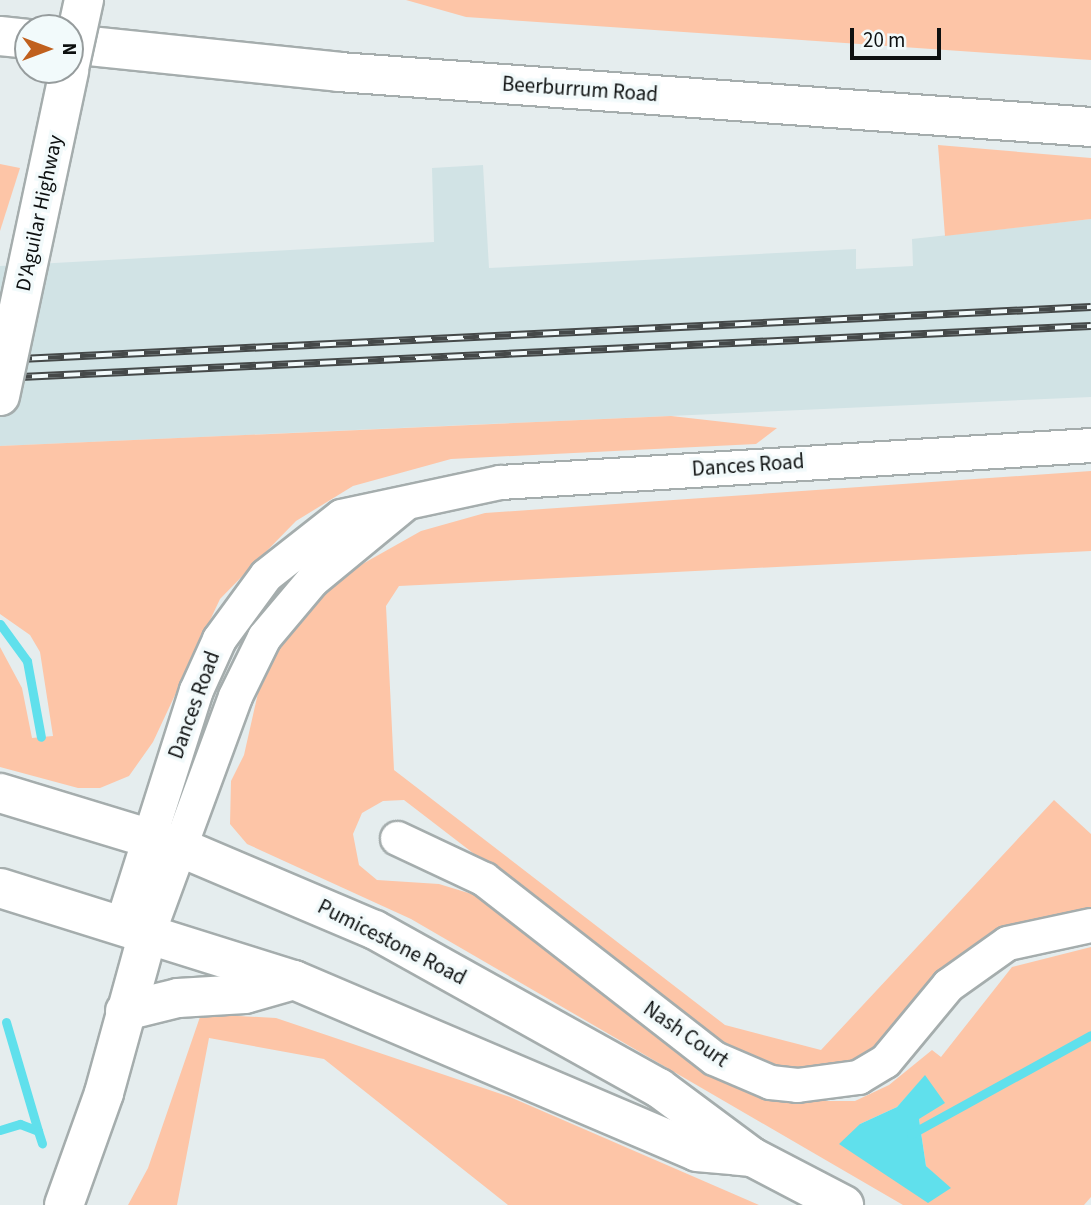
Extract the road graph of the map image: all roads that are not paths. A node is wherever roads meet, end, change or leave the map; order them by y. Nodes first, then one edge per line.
1 (84, 45) edge
2 (66, 84) edge
3 (1091, 127) edge
4 (0, 396) edge
5 (1091, 445) edge
6 (0, 793) edge
7 (397, 838) dead end
8 (167, 843) junction
9 (0, 888) edge
10 (1091, 925) edge
11 (136, 926) junction
12 (294, 980) junction
13 (125, 1012) junction
14 (752, 1157) junction
15 (64, 1205) edge
16 (844, 1205) edge

1 - 3 main road, Beerburrum Road
2 - 4 main road, D'Aguilar Highway, bridge
5 - 8 street, Dances Road
6 - 8 main road, Pumicestone Road
7 - 10 street, Nash Court
8 - 11 street, Dances Road
8 - 14 main road, Pumicestone Road
9 - 11 main road, Pumicestone Road
11 - 12 main road, Pumicestone Road
11 - 13 main road
12 - 13 main road
12 - 14 main road, Pumicestone Road
13 - 15 main road
14 - 16 main road, Pumicestone Road

